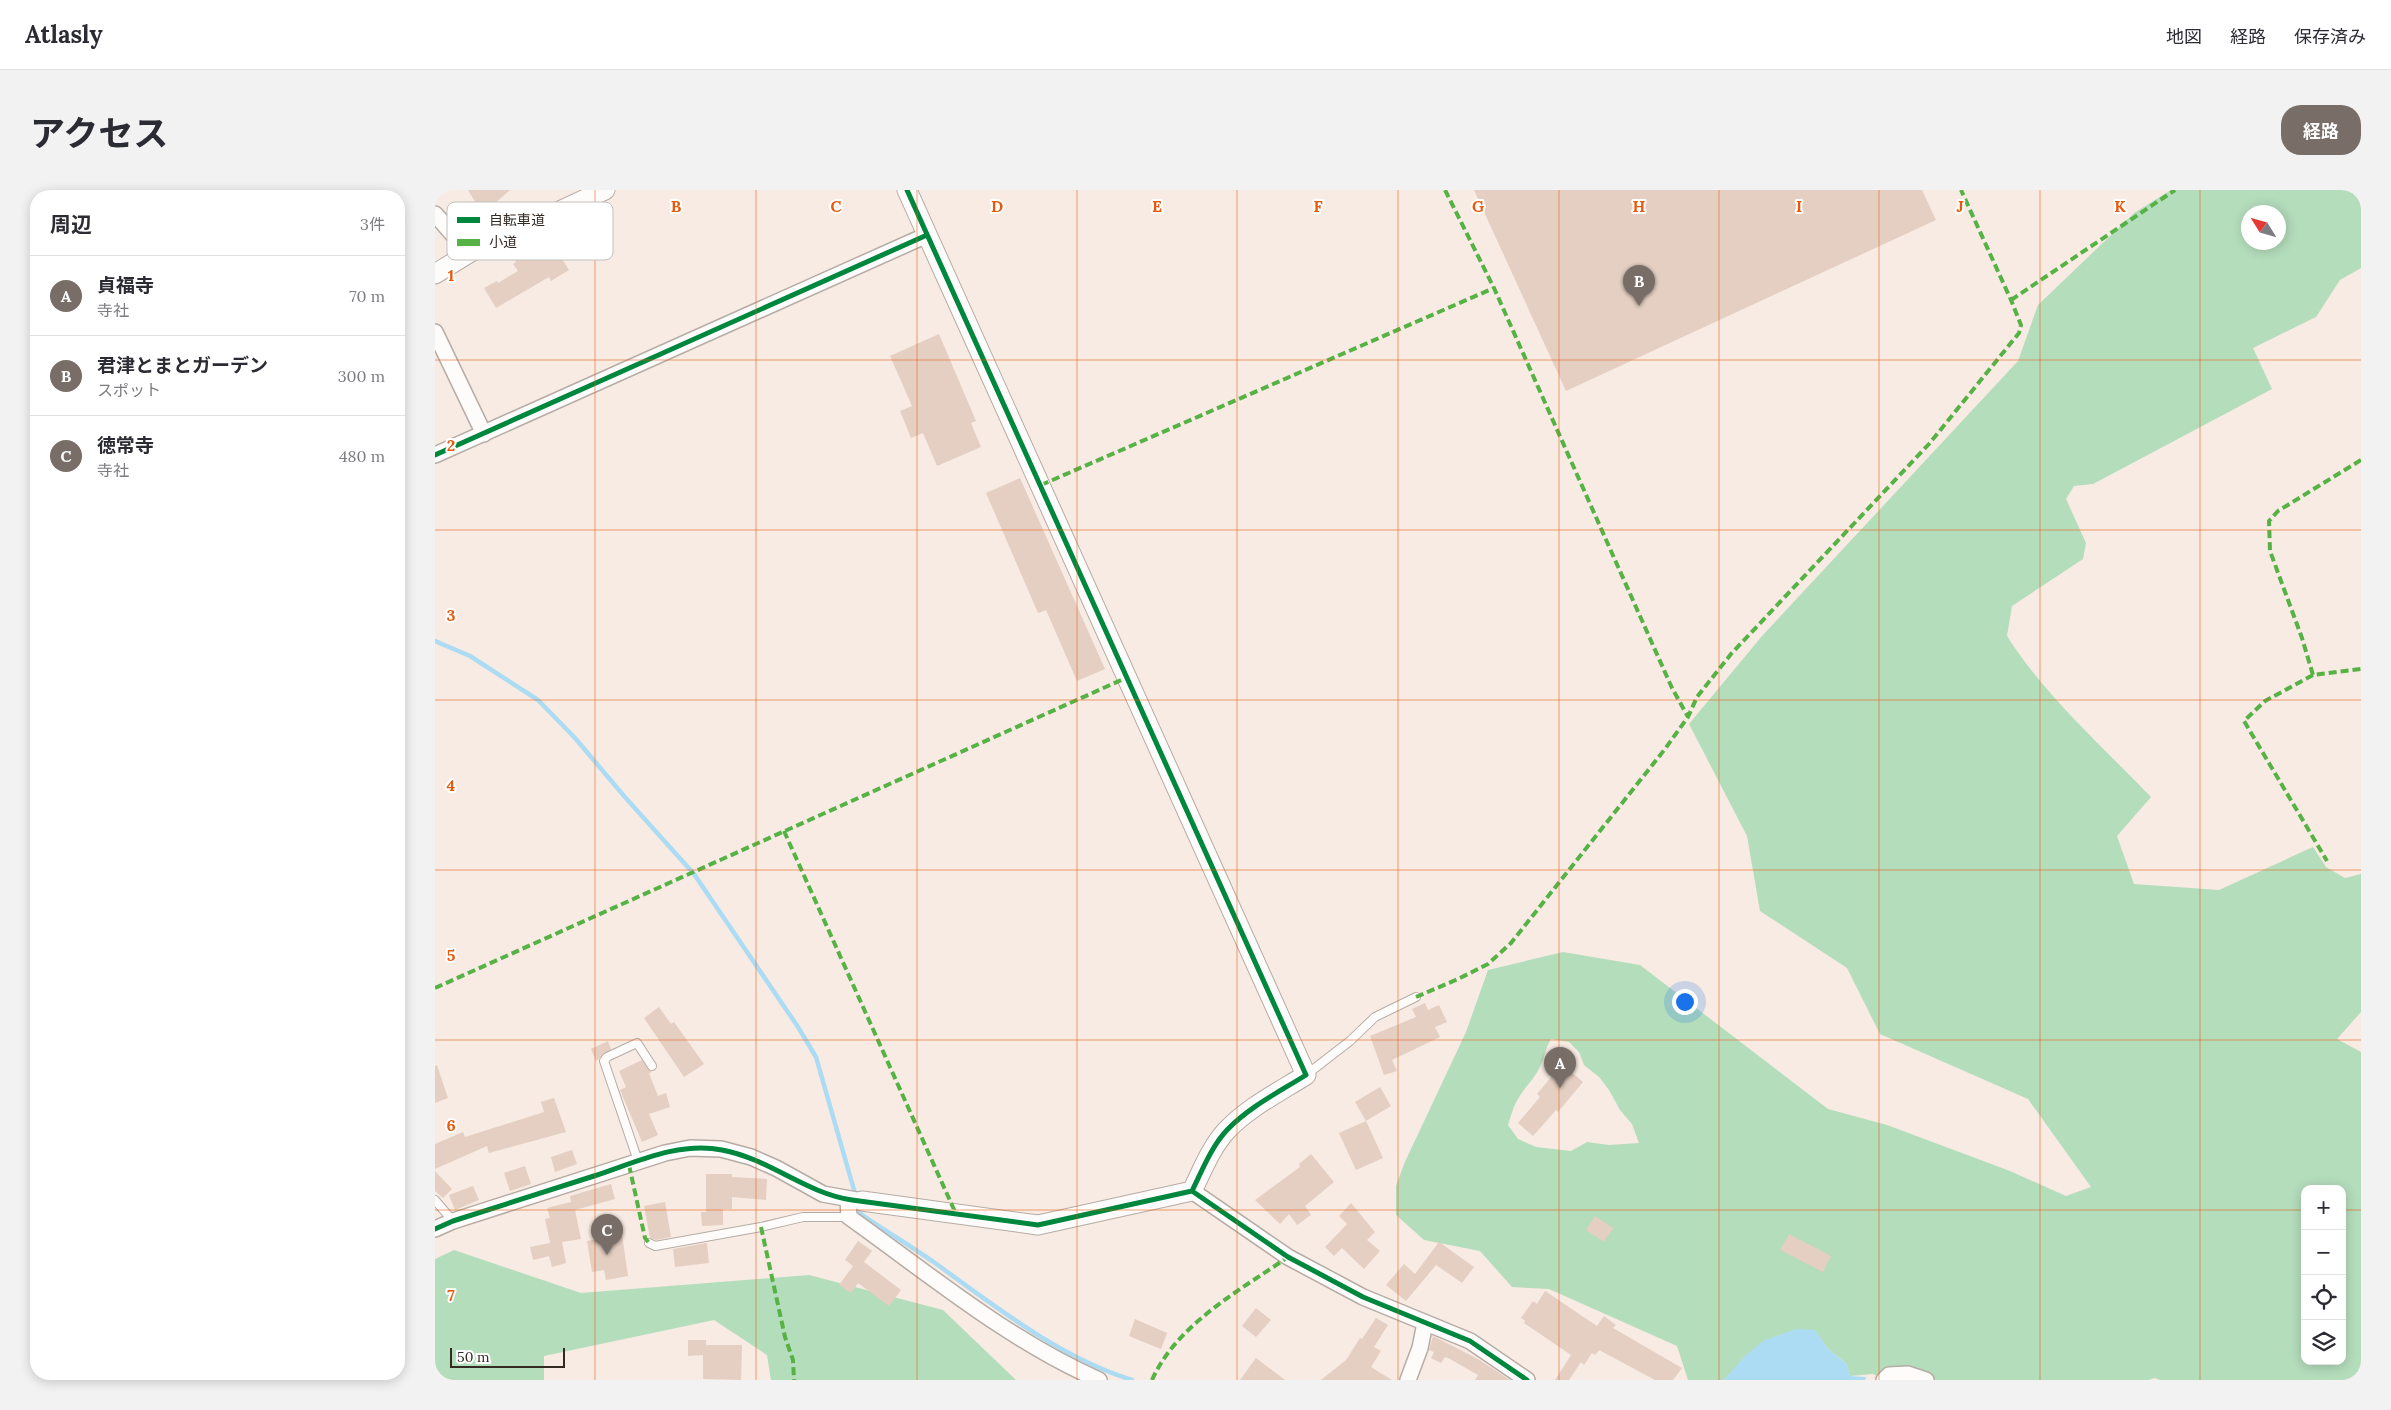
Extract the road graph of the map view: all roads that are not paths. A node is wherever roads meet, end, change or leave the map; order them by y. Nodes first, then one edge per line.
1 (605, 190) edge
2 (907, 190) edge
3 (579, 202) edge
4 (435, 214) edge
5 (447, 228) edge
6 (927, 236) junction
7 (458, 260) edge
8 (435, 274) edge
9 (435, 332) edge
10 (484, 434) junction
11 (435, 455) edge
12 (1416, 996) dead end
13 (652, 1066) dead end
14 (1306, 1075) junction
15 (638, 1162) junction
16 (1192, 1191) junction
17 (435, 1200) edge
18 (854, 1200) junction
19 (849, 1217) junction
20 (453, 1221) junction
21 (435, 1229) edge
22 (649, 1243) dead end
23 (1425, 1323) junction
24 (1099, 1380) edge
25 (1408, 1380) edge
26 (1527, 1380) edge
27 (1884, 1380) edge
28 (1926, 1380) edge

1 - 3 street
2 - 6 street
4 - 5 street
6 - 10 street
6 - 14 street
7 - 8 street
9 - 10 street
10 - 11 street
12 - 14 lane
13 - 15 lane
14 - 16 street
15 - 18 street
15 - 20 street
16 - 18 street
16 - 23 street
17 - 20 lane
18 - 19 street
19 - 22 lane
19 - 24 street
20 - 21 street
23 - 25 street
23 - 26 street
27 - 28 street

